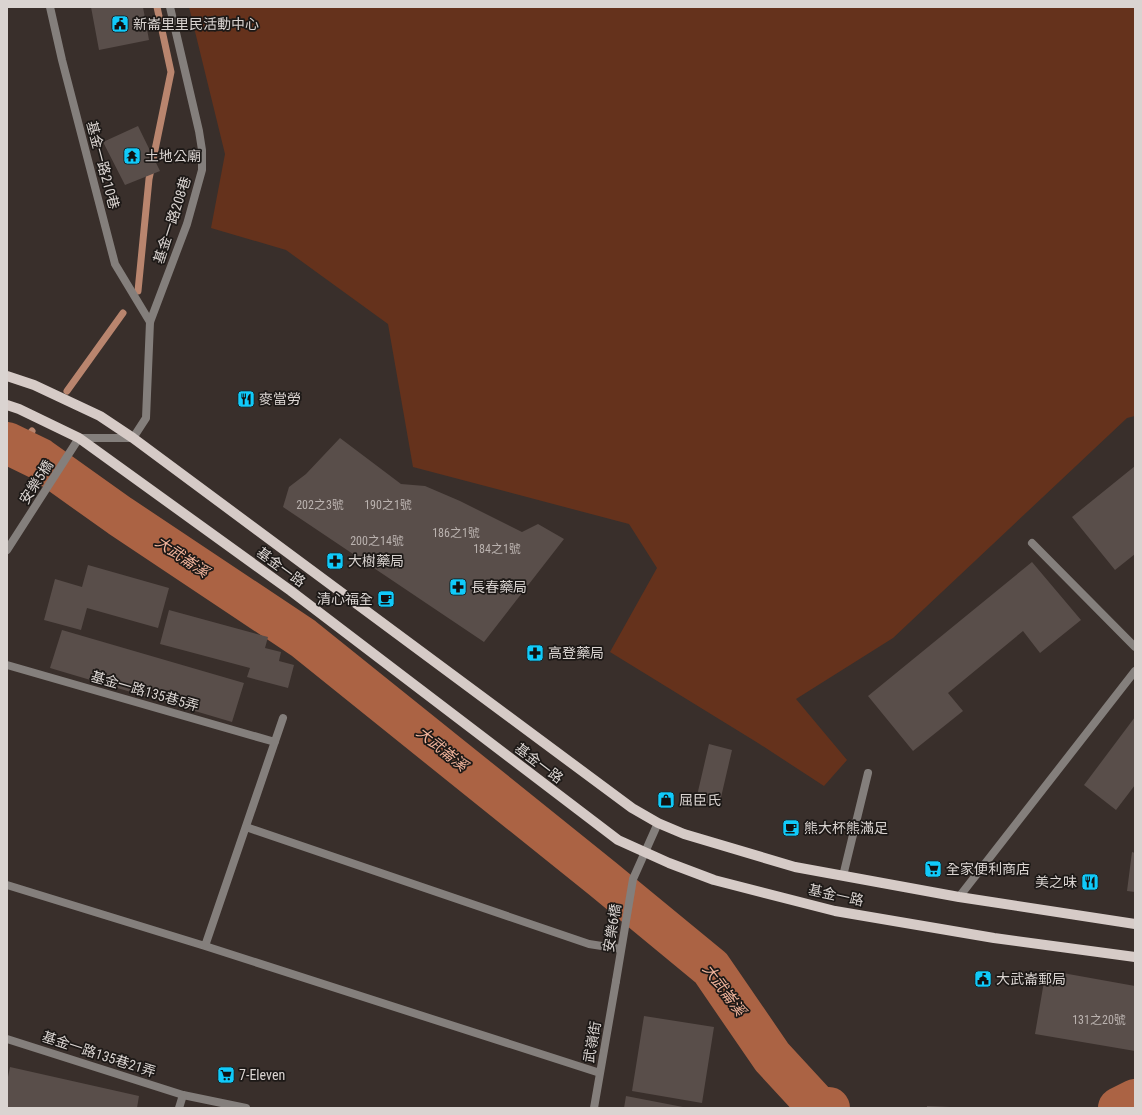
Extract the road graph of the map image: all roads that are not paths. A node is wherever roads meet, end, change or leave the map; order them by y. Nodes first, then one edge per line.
1 (50, 7) edge
2 (170, 7) edge
3 (150, 322) junction
4 (7, 376) edge
5 (7, 405) edge
6 (79, 438) junction
7 (133, 438) junction
8 (1032, 543) dead end
9 (7, 550) edge
10 (1135, 647) edge
11 (7, 665) edge
12 (1135, 671) edge
13 (283, 718) dead end
14 (275, 742) junction
15 (868, 773) dead end
16 (658, 823) junction
17 (246, 827) junction
18 (645, 852) junction
19 (843, 876) junction
20 (7, 885) edge
21 (959, 897) junction
22 (1135, 924) edge
23 (205, 946) junction
24 (622, 949) junction
25 (1135, 957) edge
26 (616, 981) joint
27 (7, 1039) edge
28 (600, 1073) junction
29 (183, 1094) junction
30 (179, 1108) edge
31 (246, 1108) edge
32 (594, 1108) edge

1 - 3 street, 基金一路210巷
2 - 3 street, 基金一路208巷
3 - 7 street, 基金一路208巷
4 - 7 main road, 基金一路
5 - 6 main road, 基金一路
6 - 7 street
6 - 9 street, 安樂5橋
6 - 18 main road, 基金一路
7 - 16 main road, 基金一路
8 - 10 street
11 - 14 street, 基金一路135巷5弄
12 - 21 street
13 - 14 street
14 - 17 street
15 - 19 street
16 - 18 street
16 - 19 main road, 基金一路
17 - 23 street
17 - 24 street
18 - 24 street, 安樂6橋
18 - 25 main road, 基金一路
19 - 21 main road, 基金一路
20 - 23 street
21 - 22 main road, 基金一路
23 - 28 street
24 - 26 street, 安樂6橋
26 - 28 street, 武嶺街
27 - 29 street, 基金一路135巷21弄
28 - 32 street, 武嶺街
29 - 30 street
29 - 31 street, 基金一路135巷21弄

